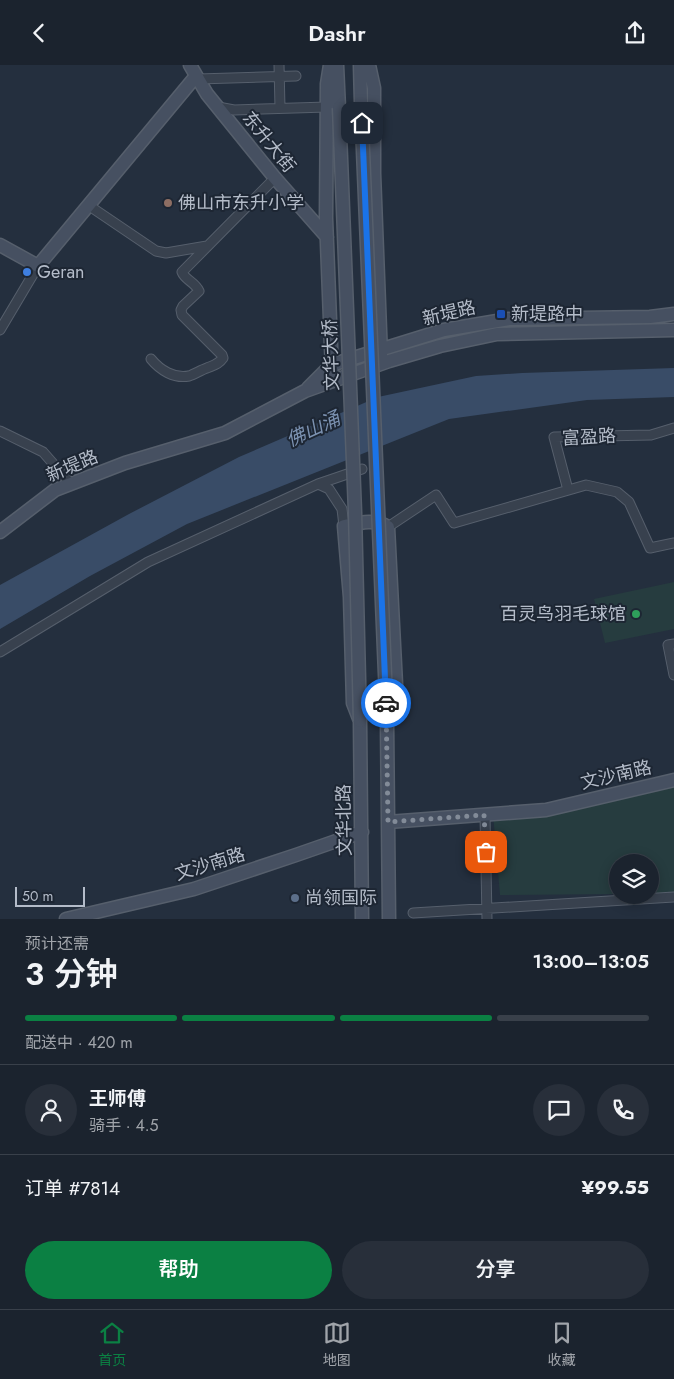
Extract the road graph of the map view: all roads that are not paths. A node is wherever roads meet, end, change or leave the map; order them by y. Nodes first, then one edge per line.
1 (279, 65) edge
2 (330, 65) edge
3 (338, 65) edge
4 (360, 65) edge
5 (369, 65) edge
6 (195, 73) edge
7 (296, 76) dead end
8 (279, 77) junction
9 (218, 107) junction
10 (333, 107) junction
11 (280, 108) junction
12 (275, 178) junction
13 (88, 205) junction
14 (327, 237) junction
15 (0, 245) edge
16 (208, 246) junction
17 (38, 265) junction
18 (674, 314) edge
19 (0, 330) edge
20 (674, 330) edge
21 (381, 350) junction
22 (151, 359) dead end
23 (381, 364) junction
24 (332, 365) junction
25 (333, 381) junction
26 (305, 391) junction
27 (674, 428) edge
28 (0, 431) edge
29 (362, 469) dead end
30 (71, 484) junction
31 (318, 484) junction
32 (568, 490) junction
33 (344, 526) junction
34 (388, 527) junction
35 (0, 533) edge
36 (674, 543) edge
37 (674, 643) edge
38 (0, 652) edge
39 (674, 675) edge
40 (360, 721) junction
41 (387, 722) junction
42 (674, 780) edge
43 (484, 815) junction
44 (388, 822) junction
45 (362, 832) junction
46 (674, 897) edge
47 (487, 909) junction
48 (413, 913) dead end
49 (66, 919) edge
50 (362, 919) edge
51 (388, 919) edge
52 (487, 919) edge

1 - 8 street
2 - 10 main road
3 - 10 main road
4 - 41 main road, bridge
5 - 21 main road
6 - 8 street
6 - 9 main road, 东升大街
6 - 13 main road
7 - 8 street
8 - 11 street
9 - 11 street
9 - 12 main road, 东升大街
10 - 11 street
10 - 14 main road
10 - 40 main road, 文华大桥, bridge
12 - 14 main road, 东升大街
12 - 16 street
13 - 16 street
13 - 17 main road
14 - 24 main road
15 - 17 main road
16 - 22 street
17 - 19 street
18 - 21 main road, 新堤路
20 - 23 main road, 新堤路
21 - 23 main road
21 - 24 main road, 新堤路
23 - 25 main road, 新堤路
24 - 25 main road
24 - 26 main road, 新堤路
25 - 26 main road, 新堤路
26 - 30 main road, 新堤路
27 - 32 street, 富盈路
28 - 30 street
29 - 31 street
30 - 35 main road, 新堤路
31 - 33 street
31 - 38 street
32 - 34 street
32 - 36 street
33 - 34 main road
33 - 40 main road
34 - 41 main road
37 - 39 street
40 - 45 main road, 文华北路
41 - 44 main road
42 - 43 main road, 文沙南路
43 - 44 main road, 文沙南路
43 - 47 street
44 - 51 main road
45 - 49 main road, 文沙南路
45 - 50 main road, 文华北路
46 - 47 street
47 - 48 street
47 - 52 street

